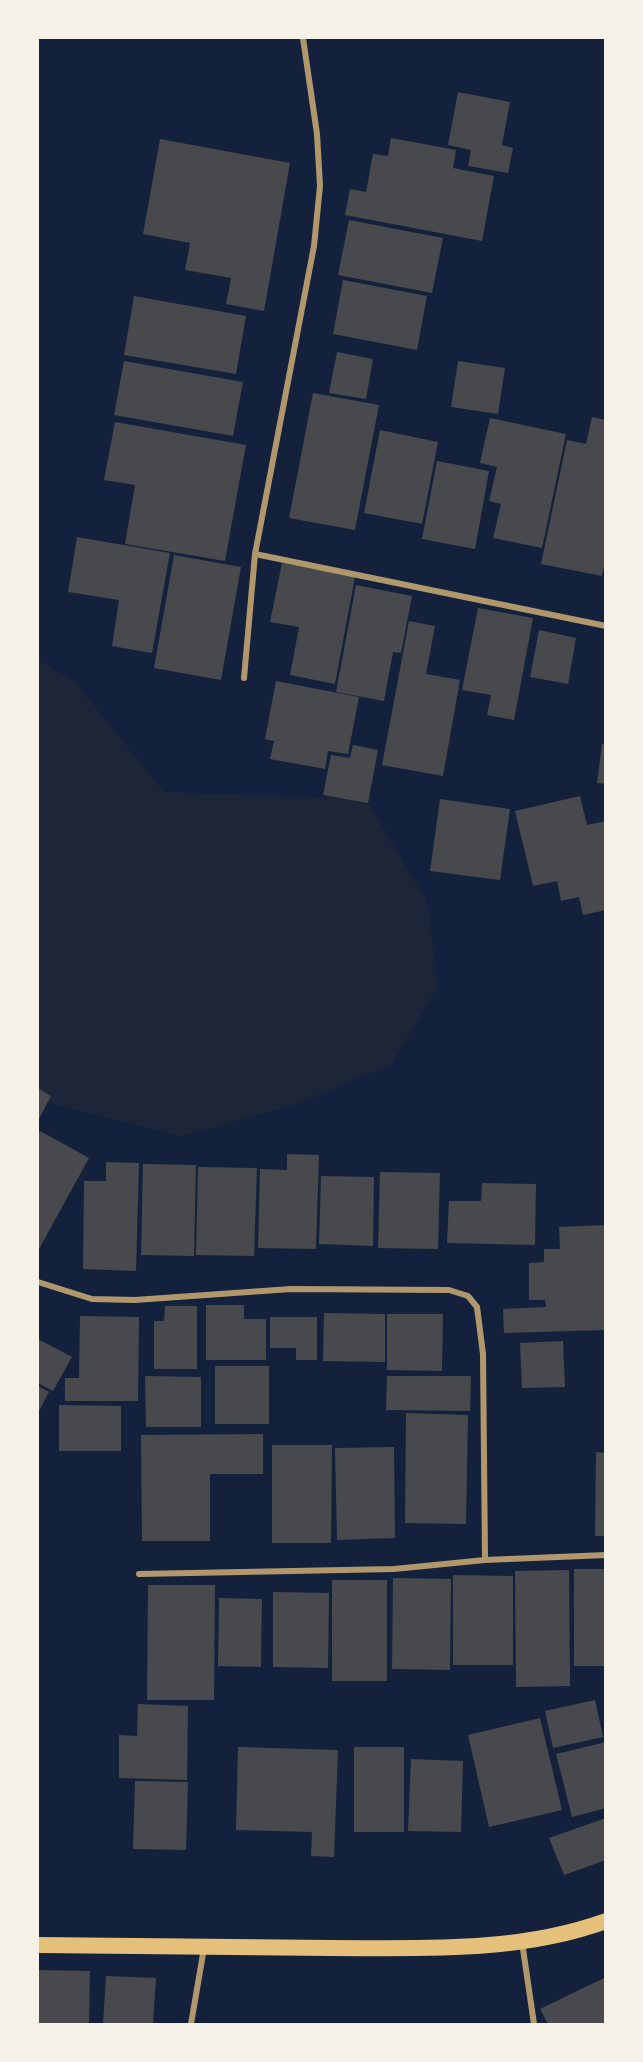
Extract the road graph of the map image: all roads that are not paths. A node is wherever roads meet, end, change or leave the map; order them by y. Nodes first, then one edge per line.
1 (303, 38) edge
2 (255, 554) junction
3 (606, 626) edge
4 (243, 678) dead end
5 (38, 1282) edge
6 (606, 1555) edge
7 (485, 1560) junction
8 (139, 1574) dead end
9 (606, 1921) edge
10 (522, 1942) junction
11 (38, 1945) edge
12 (205, 1947) junction
13 (191, 2025) edge
14 (534, 2025) edge

1 - 2 street
2 - 3 street
2 - 4 street
5 - 7 street
6 - 7 street
7 - 8 street
9 - 10 highway
10 - 12 highway
10 - 14 street
11 - 12 highway
12 - 13 street

